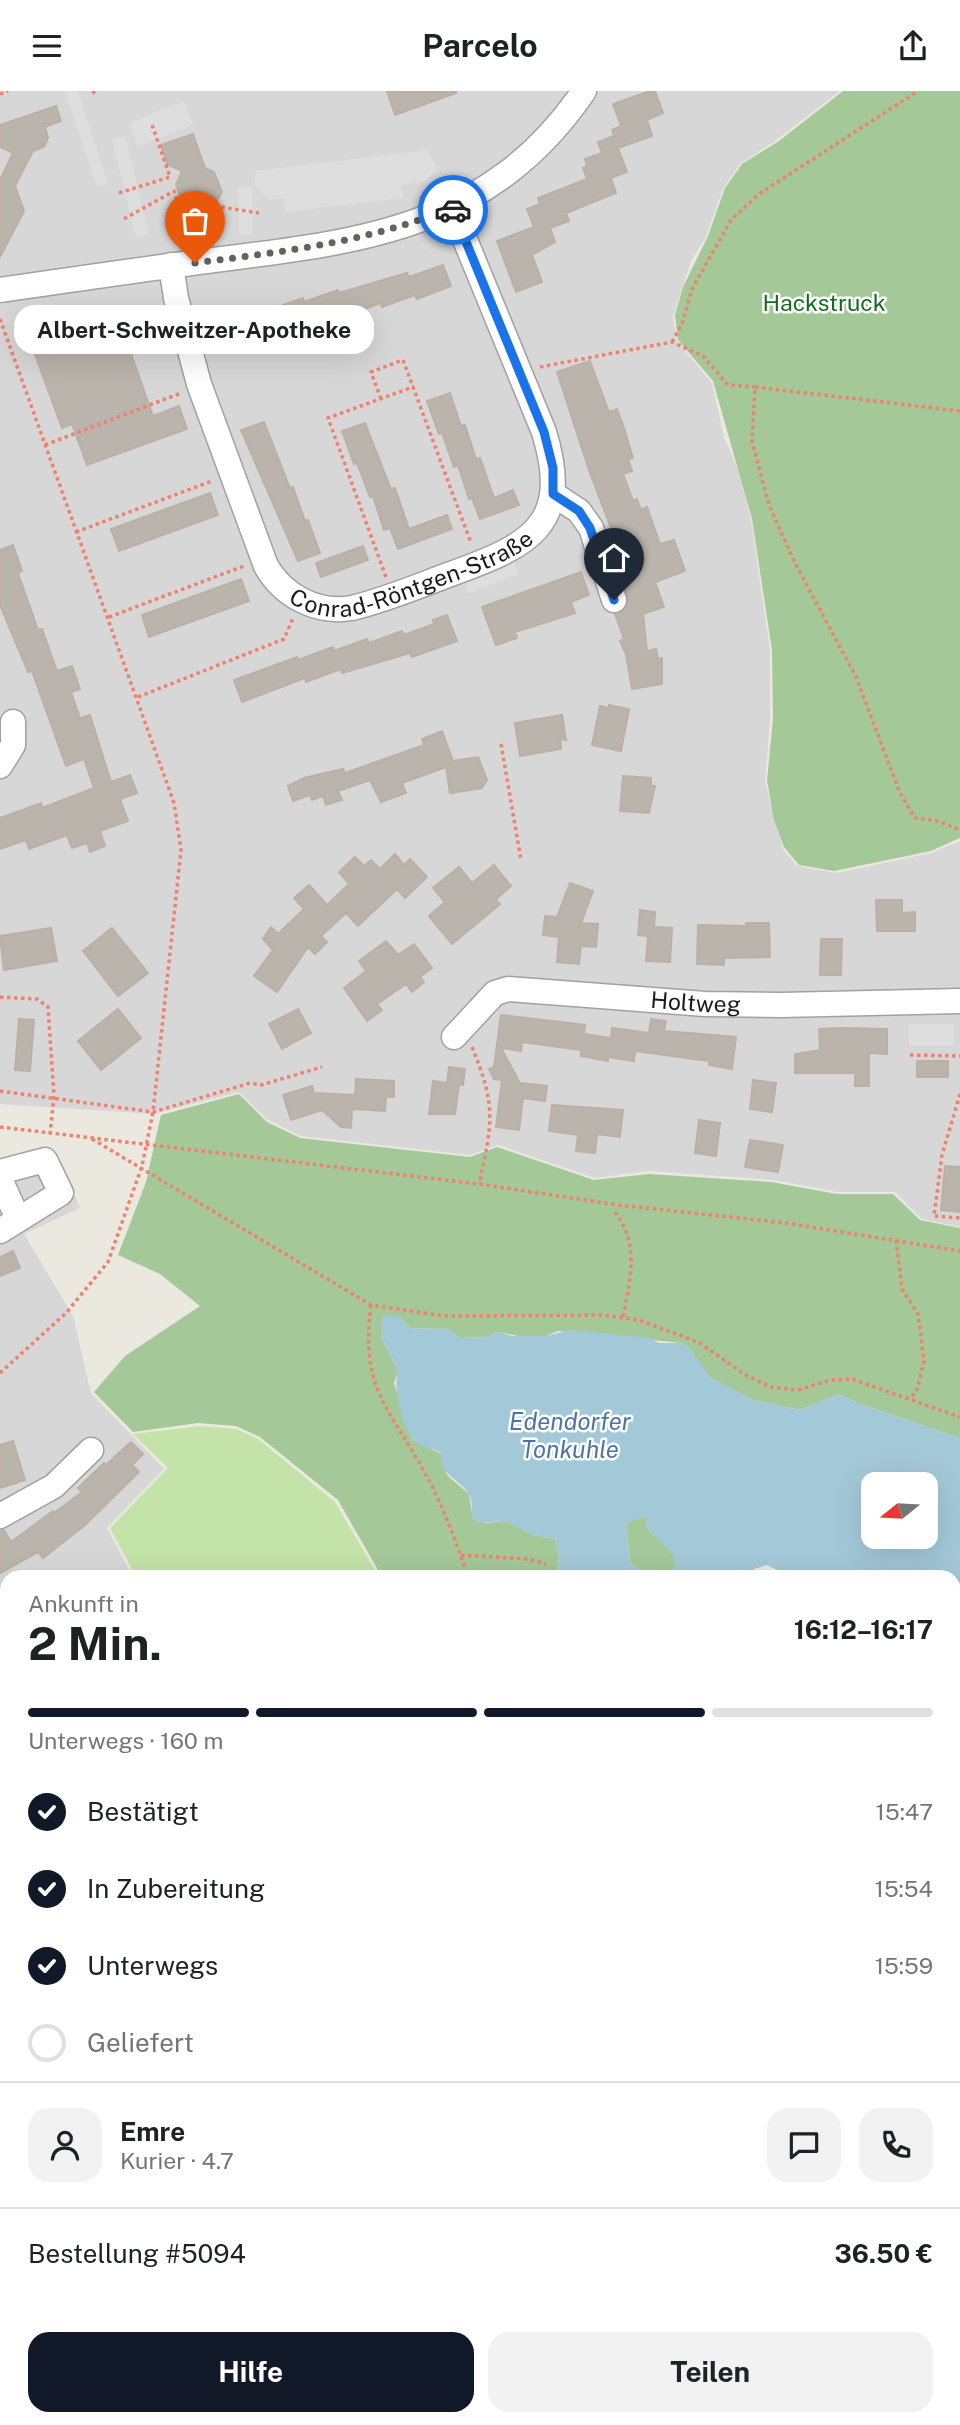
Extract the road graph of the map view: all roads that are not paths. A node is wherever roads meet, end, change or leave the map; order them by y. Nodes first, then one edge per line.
1 (584, 91) edge
2 (452, 208) junction
3 (171, 265) junction
4 (0, 290) edge
5 (553, 494) junction
6 (614, 600) dead end
7 (13, 722) dead end
8 (0, 766) edge
9 (960, 1001) edge
10 (459, 1032) road end
11 (0, 1172) edge
12 (0, 1179) edge
13 (9, 1225) edge
14 (91, 1450) dead end
15 (0, 1516) edge

1 - 2 street
2 - 3 street
2 - 5 street, Conrad-Röntgen-Straße
3 - 4 street
3 - 5 street, Conrad-Röntgen-Straße
5 - 6 street
7 - 8 street
9 - 10 street, Holtweg
11 - 13 street
12 - 13 street
14 - 15 street

